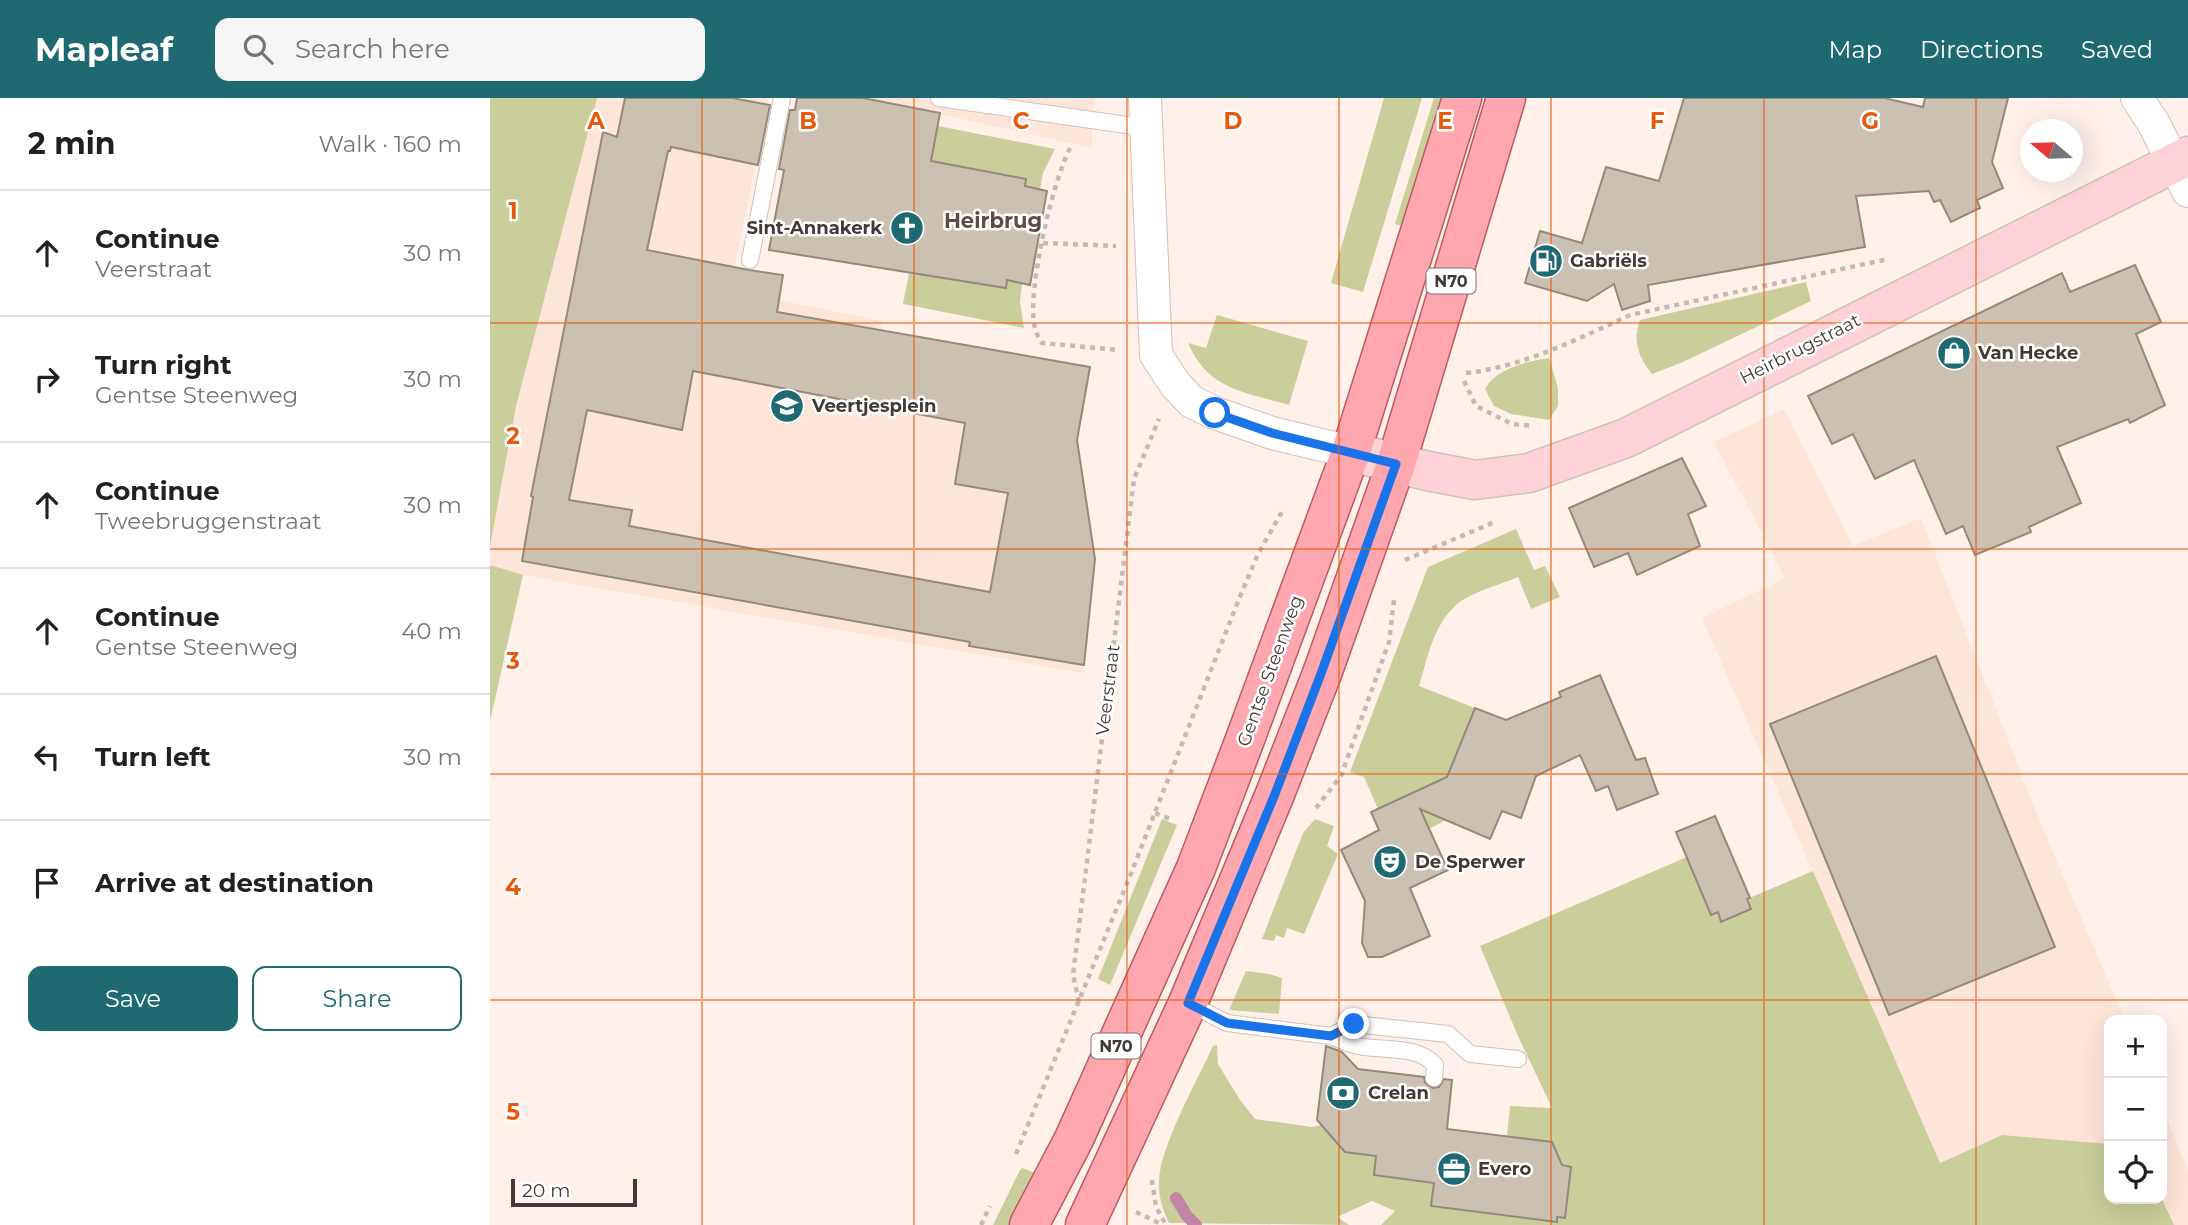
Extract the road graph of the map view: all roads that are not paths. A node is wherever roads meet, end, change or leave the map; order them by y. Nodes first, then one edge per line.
1 (782, 98) edge
2 (939, 98) edge
3 (1462, 98) edge
4 (1506, 98) edge
5 (2137, 98) edge
6 (1146, 113) edge
7 (2184, 170) edge
8 (750, 260) dead end
9 (1351, 452) junction
10 (1396, 464) junction
11 (1188, 1003) junction
12 (1331, 1036) junction
13 (1518, 1059) dead end
14 (1434, 1078) dead end
15 (1032, 1224) edge
16 (1085, 1225) edge

1 - 8 lane
2 - 6 lane
3 - 9 main road, Gentse Steenweg / N70
4 - 10 main road, N70
5 - 7 street
6 - 9 street
7 - 10 street, Heirbrugstraat
9 - 10 street
9 - 15 main road, Gentse Steenweg / N70
10 - 11 main road, N70
11 - 12 lane
11 - 16 main road, N70
12 - 13 lane
12 - 14 lane

